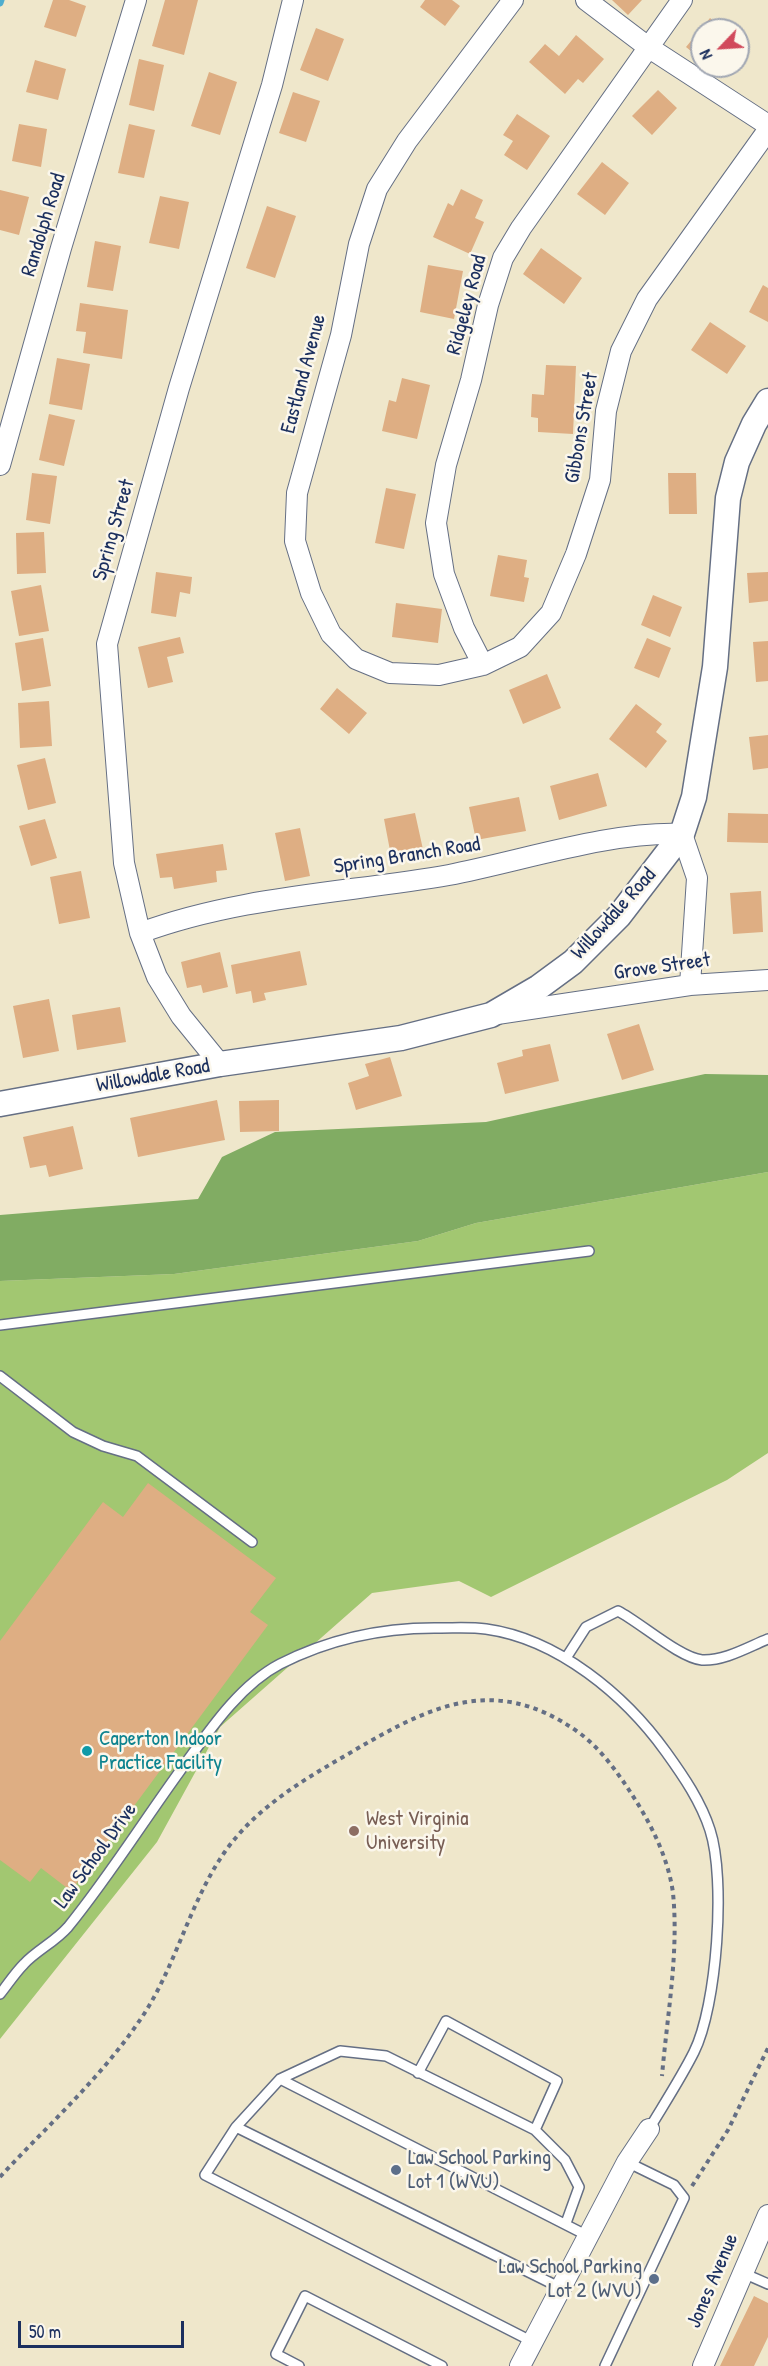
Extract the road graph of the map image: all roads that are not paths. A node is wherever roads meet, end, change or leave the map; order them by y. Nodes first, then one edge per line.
1 (136, 0) edge
2 (292, 0) edge
3 (513, 0) edge
4 (586, 0) edge
5 (682, 0) edge
6 (648, 46) junction
7 (768, 125) edge
8 (768, 130) edge
9 (768, 401) edge
10 (0, 465) edge
11 (483, 665) junction
12 (682, 834) junction
13 (140, 933) junction
14 (768, 980) edge
15 (690, 985) junction
16 (491, 1015) junction
17 (220, 1064) junction
18 (0, 1104) edge
19 (589, 1251) dead end
20 (0, 1325) edge
21 (0, 1376) edge
22 (252, 1542) dead end
23 (768, 1639) edge
24 (566, 1658) junction
25 (0, 1994) edge
26 (418, 2073) junction
27 (280, 2079) junction
28 (236, 2127) junction
29 (649, 2129) joint
30 (535, 2130) junction
31 (627, 2162) junction
32 (768, 2216) edge
33 (566, 2223) junction
34 (588, 2236) junction
35 (742, 2272) junction
36 (768, 2284) edge
37 (561, 2288) junction
38 (533, 2342) junction
39 (299, 2366) edge
40 (442, 2366) edge
41 (520, 2366) edge
42 (604, 2366) edge
43 (703, 2366) edge

1 - 10 street, Randolph Road
2 - 13 street, Spring Street
3 - 11 street, Eastland Avenue
4 - 6 street
5 - 6 street, Ridgeley Road
6 - 7 street
6 - 11 street, Ridgeley Road
8 - 11 street, Gibbons Street
9 - 12 street, Willowdale Road
12 - 13 street, Spring Branch Road
12 - 15 street
12 - 16 street, Willowdale Road
13 - 17 street, Spring Street
14 - 15 street, Grove Street
15 - 16 street, Grove Street
16 - 17 street, Willowdale Road
17 - 18 street, Willowdale Road
19 - 20 lane
21 - 22 lane
23 - 24 lane
24 - 25 lane, Law School Drive
24 - 29 lane, Law School Drive
26 - 27 lane
26 - 30 lane
26 - 30 lane
27 - 28 lane
27 - 33 lane
28 - 37 lane
28 - 38 lane
29 - 31 street
30 - 33 lane
31 - 34 street
31 - 42 lane
32 - 35 street, Jones Avenue
33 - 34 lane
34 - 37 street
35 - 36 lane
35 - 43 street, Jones Avenue
37 - 38 street
38 - 41 street
39 - 40 lane

